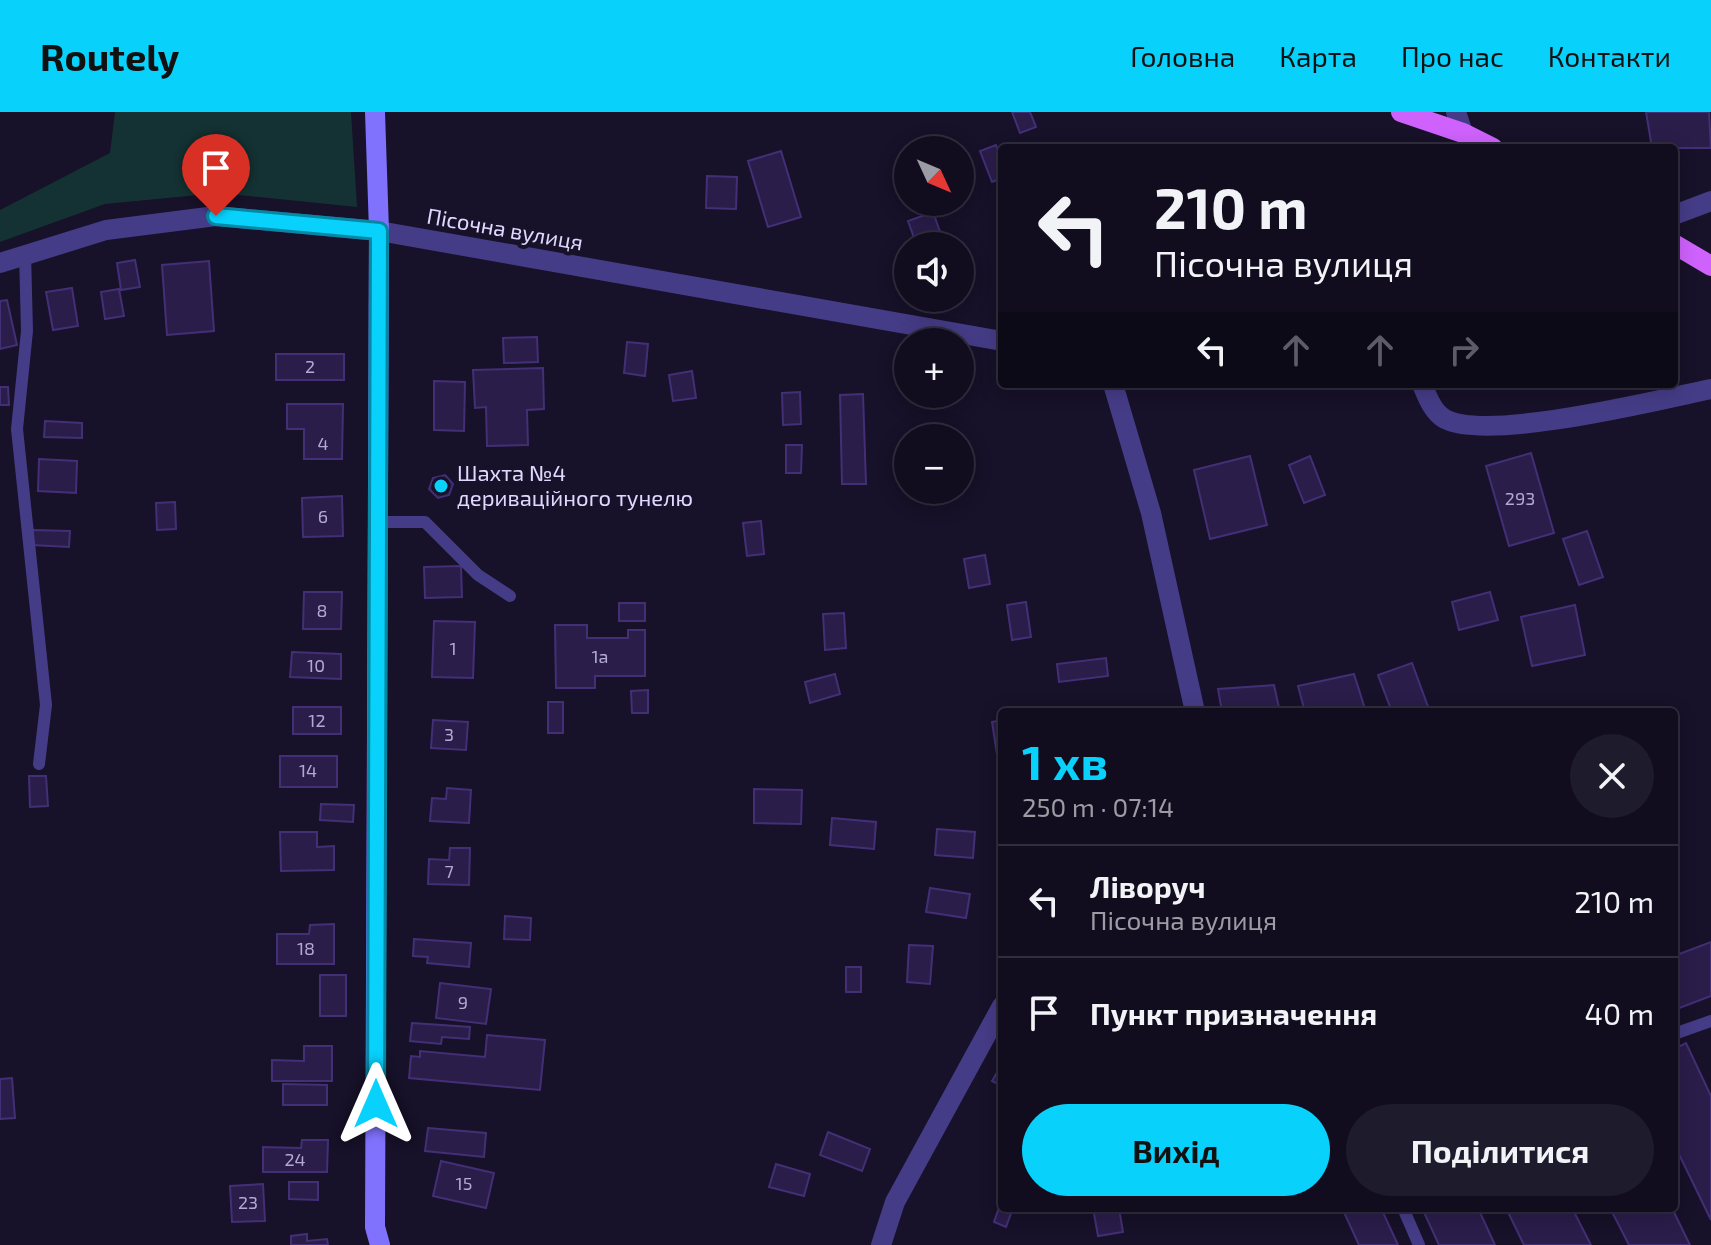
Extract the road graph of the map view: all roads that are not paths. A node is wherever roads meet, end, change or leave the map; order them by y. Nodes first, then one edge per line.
1 (375, 112) edge
2 (1401, 112) edge
3 (1456, 112) edge
4 (1463, 133) junction
5 (1485, 144) edge
6 (1711, 201) edge
7 (1678, 213) edge
8 (379, 231) junction
9 (1678, 246) edge
10 (25, 253) junction
11 (0, 263) edge
12 (1711, 266) edge
13 (998, 340) edge
14 (1114, 388) edge
15 (1424, 388) edge
16 (1711, 389) edge
17 (378, 522) junction
18 (510, 596) dead end
19 (1194, 708) edge
20 (39, 764) dead end
21 (998, 1013) edge
22 (1711, 1021) edge
23 (1678, 1033) edge
24 (1405, 1212) edge
25 (380, 1245) edge
26 (881, 1245) edge
27 (1419, 1245) edge

1 - 8 street
2 - 4 main road
3 - 4 street
4 - 5 main road
6 - 7 street
8 - 10 street, Пісочна вулиця
8 - 13 street, Пісочна вулиця
8 - 17 street
9 - 12 main road
10 - 11 street, Пісочна вулиця
10 - 20 lane
14 - 19 street
15 - 16 street
17 - 18 lane
17 - 25 street
21 - 26 street
22 - 23 lane
24 - 27 lane

